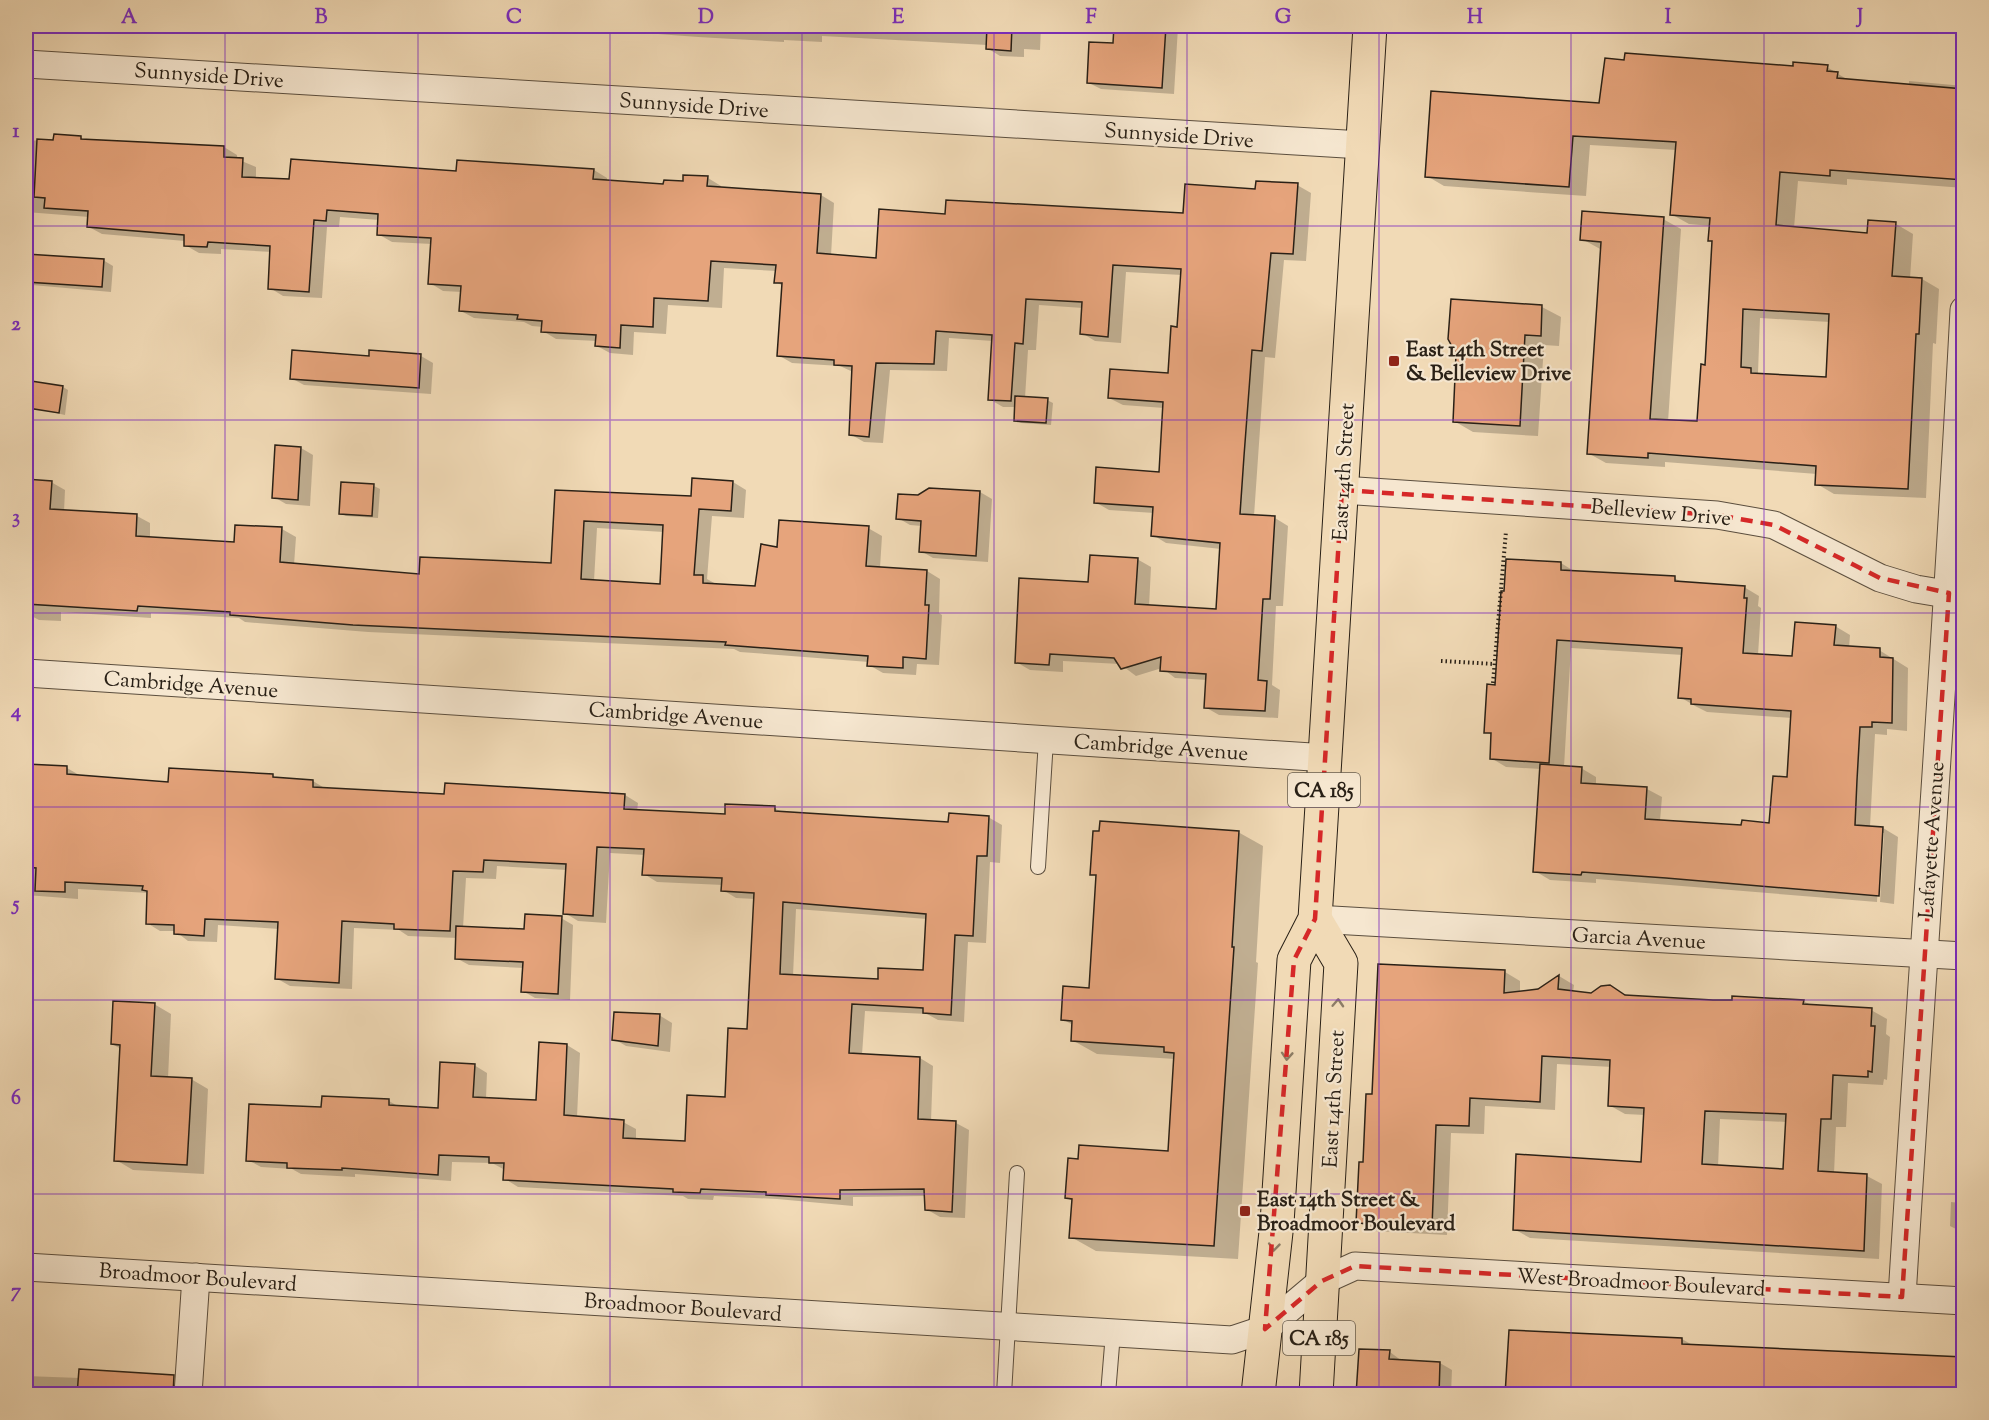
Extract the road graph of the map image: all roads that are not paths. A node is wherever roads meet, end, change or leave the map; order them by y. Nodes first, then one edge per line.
1 (1370, 26) edge
2 (26, 64) edge
3 (1362, 145) junction
4 (1964, 310) edge
5 (1342, 490) junction
6 (1956, 595) edge
7 (26, 673) edge
8 (1047, 740) junction
9 (1327, 758) junction
10 (1038, 867) dead end
11 (1315, 919) junction
12 (1923, 953) junction
13 (1964, 956) edge
14 (1017, 1173) dead end
15 (26, 1267) edge
16 (195, 1277) junction
17 (1322, 1281) junction
18 (1902, 1297) junction
19 (1964, 1301) edge
20 (1006, 1328) junction
21 (1265, 1329) junction
22 (1113, 1333) junction
23 (188, 1395) edge
24 (1004, 1395) edge
25 (1108, 1395) edge
26 (1258, 1395) edge
27 (1316, 1395) edge

1 - 3 main road, East 14th Street / CA 185
2 - 3 street, Sunnyside Drive
3 - 5 main road, East 14th Street / CA 185
4 - 6 street, Lafayette Avenue
5 - 6 street, Belleview Drive
5 - 9 main road, East 14th Street / CA 185
6 - 12 street, Lafayette Avenue
7 - 8 street, Cambridge Avenue
8 - 9 street, Cambridge Avenue
8 - 10 lane
9 - 11 main road, East 14th Street / CA 185
11 - 12 street, Garcia Avenue
17 -> 11 main road, East 14th Street / CA 185
11 -> 21 main road, East 14th Street / CA 185
12 - 13 street, Garcia Avenue
12 - 18 street, Lafayette Avenue
14 - 20 lane
15 - 16 street, Broadmoor Boulevard
16 - 20 street, Broadmoor Boulevard
16 - 23 street
17 - 18 street, West Broadmoor Boulevard
17 - 21 street, Broadmoor Boulevard
17 - 27 main road, East 14th Street / CA 185
18 - 19 street, West Broadmoor Boulevard
20 - 22 street, Broadmoor Boulevard
20 - 24 lane
21 - 22 street, Broadmoor Boulevard
21 - 26 main road, East 14th Street / CA 185
22 - 25 lane

